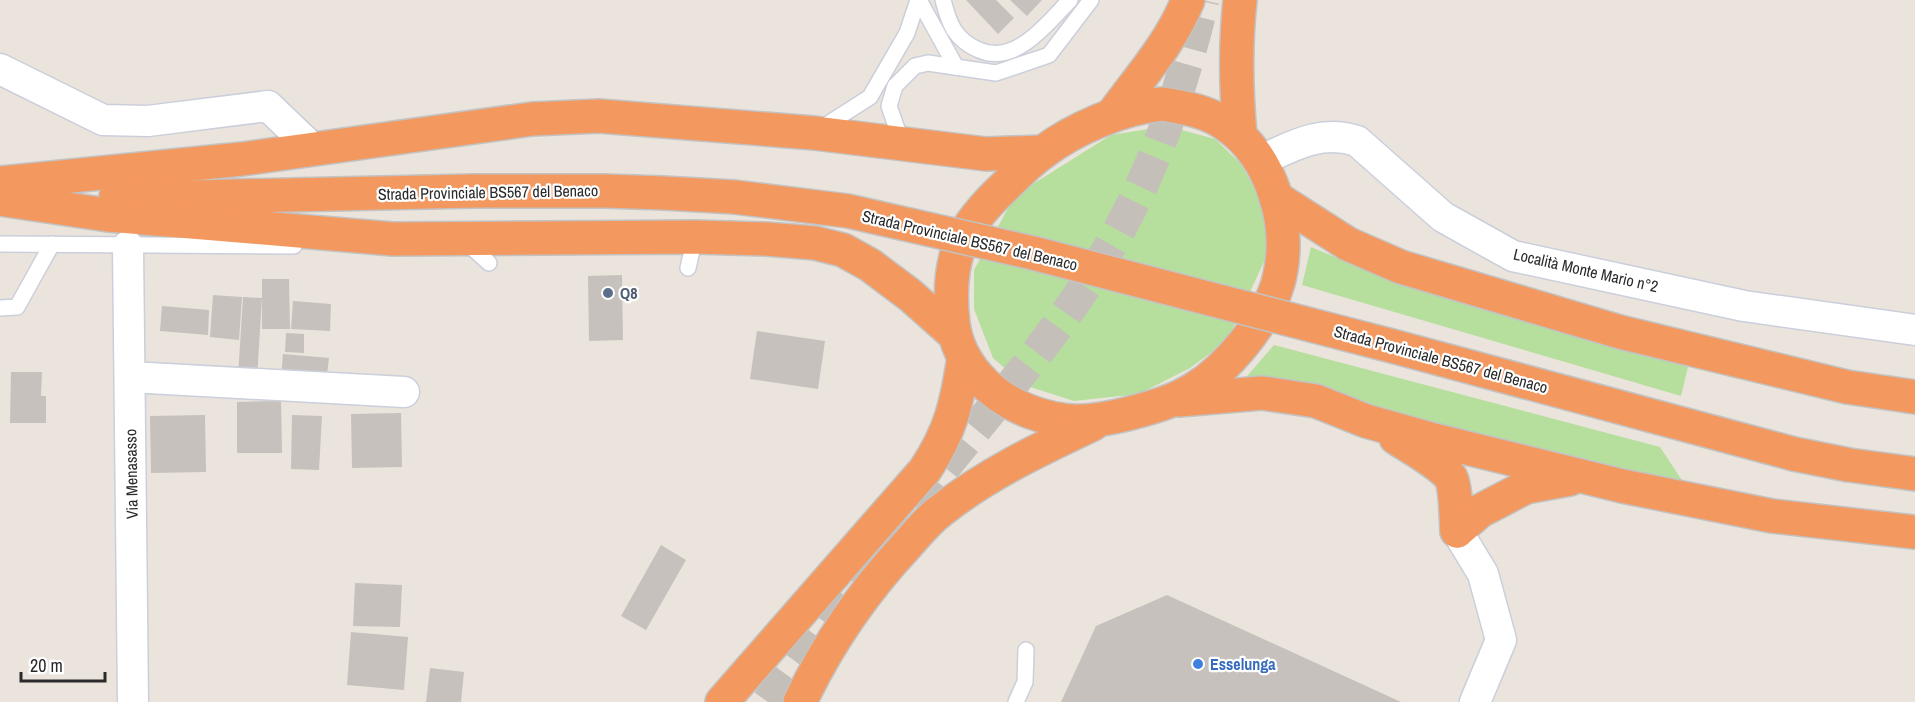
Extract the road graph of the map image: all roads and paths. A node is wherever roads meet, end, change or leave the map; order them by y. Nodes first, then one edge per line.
1 (919, 0) edge
2 (943, 0) edge
3 (1070, 0) edge
4 (1091, 0) edge
5 (1188, 0) edge
6 (1240, 0) edge
7 (956, 67) junction
8 (0, 69) edge
9 (1113, 114) junction
10 (814, 133) junction
11 (1240, 135) junction
12 (908, 145) junction
13 (314, 150) junction
14 (1043, 152) junction
15 (1260, 161) junction
16 (0, 183) edge
17 (0, 194) edge
18 (1276, 198) junction
19 (0, 200) edge
20 (463, 238) junction
21 (393, 239) junction
22 (0, 244) edge
23 (52, 244) junction
24 (128, 246) junction
25 (489, 263) dead end
26 (0, 308) edge
27 (1915, 330) edge
28 (959, 345) junction
29 (130, 377) junction
30 (404, 392) dead end
31 (1915, 397) edge
32 (1174, 400) junction
33 (1100, 420) junction
34 (1366, 421) junction
35 (1915, 474) edge
36 (1582, 477) junction
37 (1457, 531) junction
38 (1915, 532) edge
39 (1026, 650) dead end
40 (133, 702) edge
41 (722, 702) edge
42 (800, 702) edge
43 (1016, 702) edge
44 (1475, 702) edge

1 - 7 lane
1 - 10 lane
2 - 3 lane
4 - 7 lane
5 - 9 highway
6 - 11 highway
7 - 12 lane
8 - 13 street
9 - 11 highway
9 - 14 highway
10 - 12 highway
10 - 13 highway
11 - 15 highway
12 - 14 highway
13 - 16 highway
14 - 28 highway
15 - 18 highway
15 - 27 street, Località Monte Mario n°2
17 - 35 highway, Strada Provinciale BS567 del Benaco, bridge
18 - 31 highway
18 - 32 highway
19 - 21 highway
20 - 21 highway
20 - 25 lane
20 - 28 highway
21 - 24 lane
22 - 23 lane
23 - 24 lane
23 - 26 lane
24 - 29 street, Via Menasasso
28 - 33 highway
28 - 41 highway
29 - 30 street
29 - 40 street, Via Menasasso
32 - 33 highway
32 - 34 highway
33 - 42 highway
34 - 36 highway
34 - 37 highway
36 - 37 highway
36 - 38 highway
37 - 44 street
39 - 43 lane

